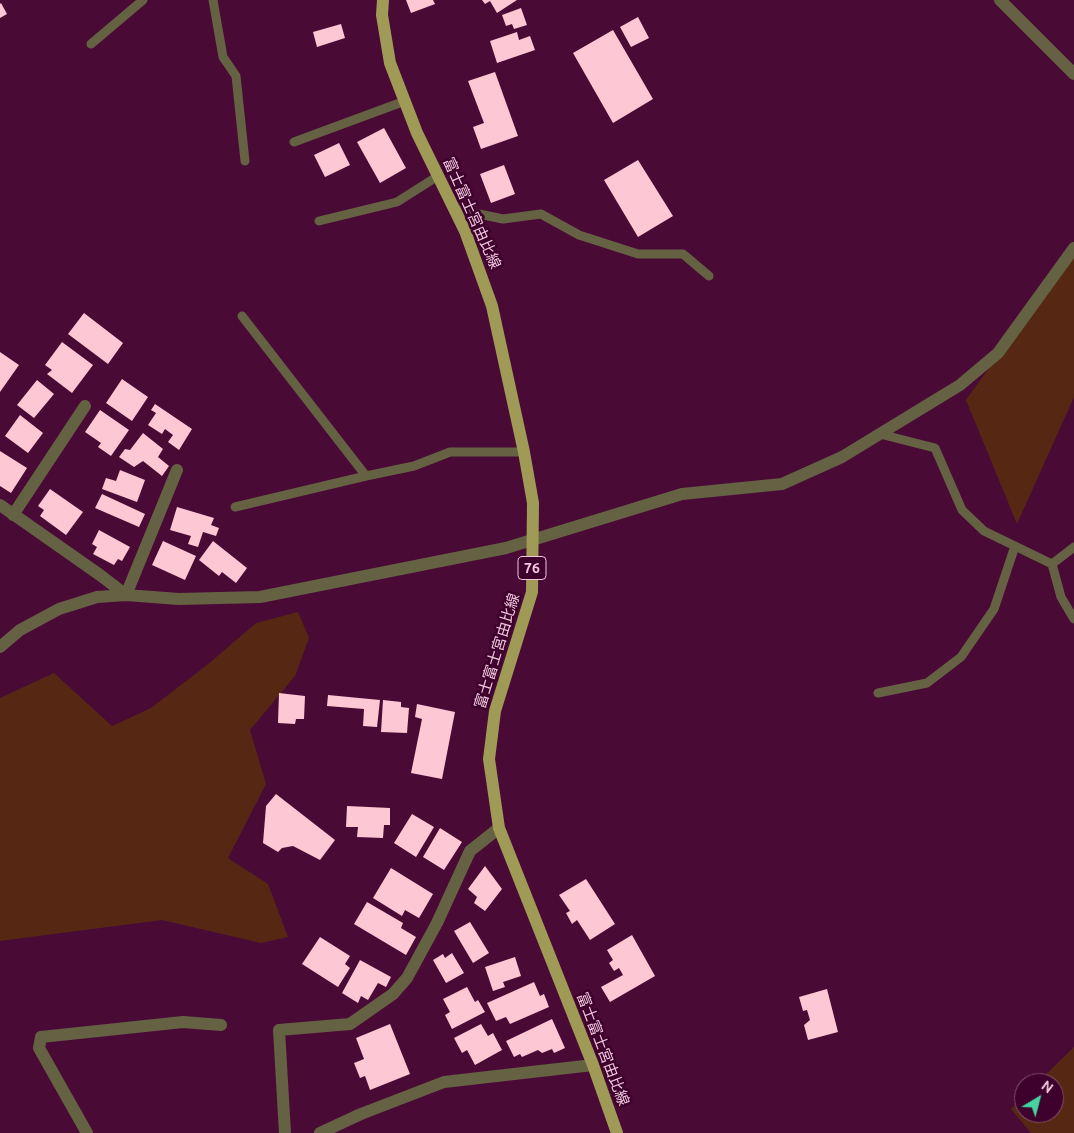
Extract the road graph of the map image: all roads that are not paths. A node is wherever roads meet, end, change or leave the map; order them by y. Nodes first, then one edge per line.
1 (143, 0) edge
2 (213, 0) edge
3 (382, 0) edge
4 (1000, 0) edge
5 (91, 44) dead end
6 (1074, 74) edge
7 (404, 101) junction
8 (294, 142) dead end
9 (245, 161) dead end
10 (438, 176) junction
11 (455, 209) junction
12 (319, 221) dead end
13 (1074, 248) edge
14 (710, 276) dead end
15 (242, 316) dead end
16 (84, 406) dead end
17 (880, 434) junction
18 (524, 452) junction
19 (177, 470) dead end
20 (366, 476) junction
21 (0, 505) edge
22 (235, 507) dead end
23 (13, 515) junction
24 (532, 541) junction
25 (1015, 546) junction
26 (1074, 547) edge
27 (1052, 564) junction
28 (126, 595) junction
29 (1074, 619) edge
30 (0, 647) edge
31 (878, 692) dead end
32 (498, 828) junction
33 (221, 1025) dead end
34 (593, 1065) junction
35 (87, 1133) edge
36 (286, 1133) edge
37 (320, 1133) edge
38 (618, 1133) edge

1 - 5 lane
2 - 9 lane
3 - 7 main road, 富士富士宮由比線 / 76
4 - 6 street
7 - 8 lane
7 - 10 main road, 富士富士宮由比線 / 76
10 - 11 main road, 富士富士宮由比線 / 76
10 - 12 lane
11 - 14 lane
11 - 18 main road, 富士富士宮由比線 / 76
13 - 17 street
15 - 20 lane
16 - 23 street
17 - 24 street
17 - 25 lane
18 - 20 lane
18 - 24 main road, 富士富士宮由比線 / 76
19 - 28 street
20 - 22 lane
21 - 23 street
23 - 28 street
24 - 28 street
24 - 32 main road, 富士富士宮由比線 / 76
25 - 27 lane
25 - 31 lane
26 - 27 lane
27 - 29 lane
28 - 30 street
32 - 34 main road, 富士富士宮由比線 / 76
32 - 36 street
33 - 35 street
34 - 37 street
34 - 38 main road, 富士富士宮由比線 / 76

